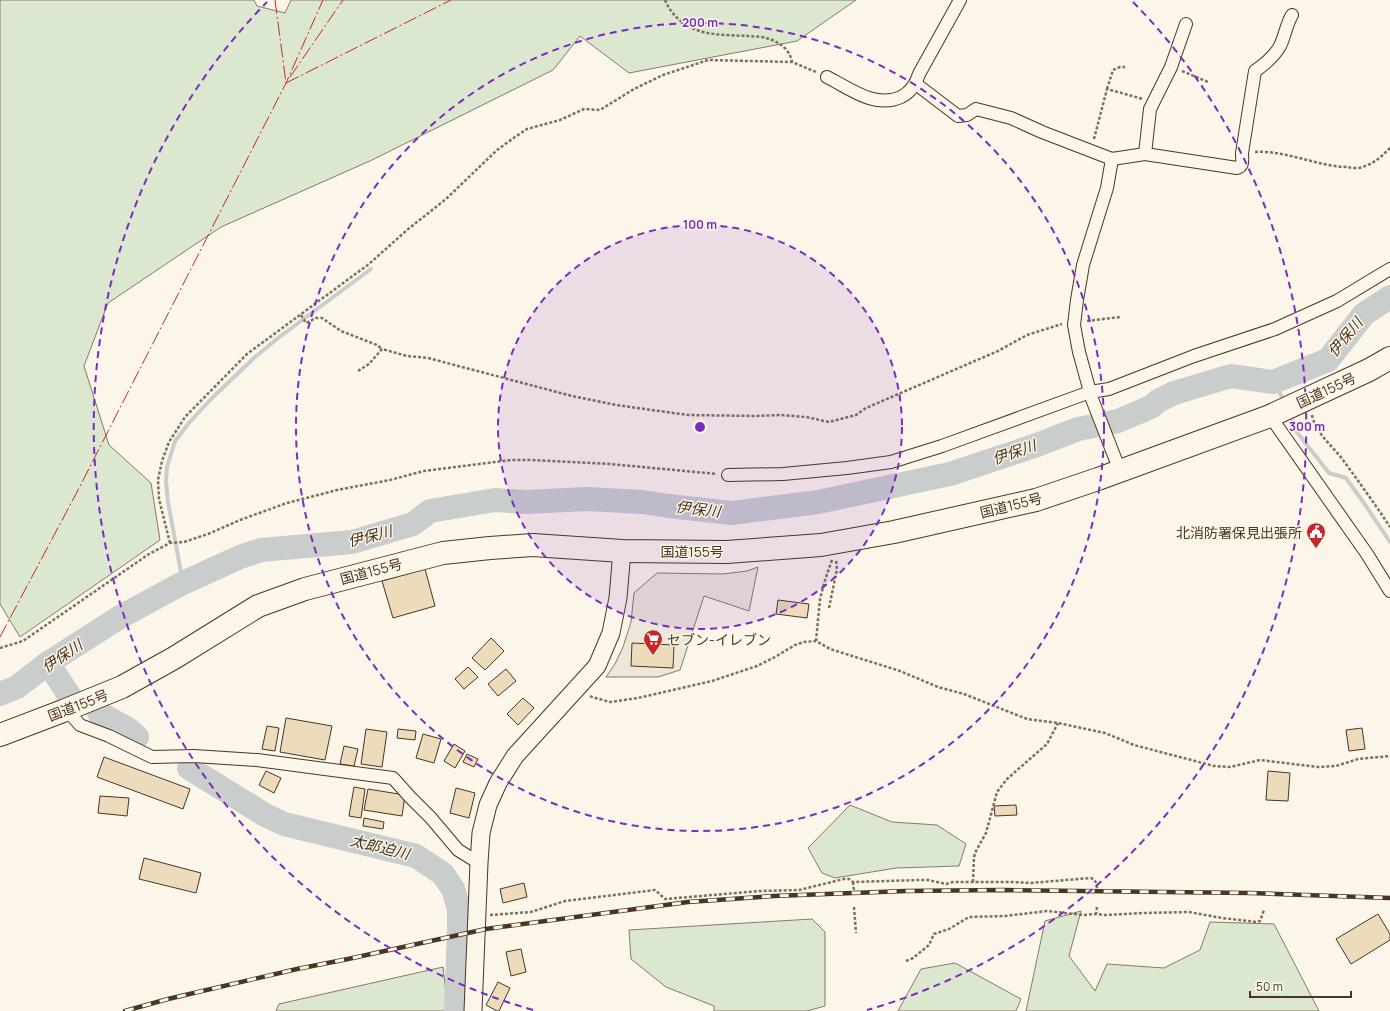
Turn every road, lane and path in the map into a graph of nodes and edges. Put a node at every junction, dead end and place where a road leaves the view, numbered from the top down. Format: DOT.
graph roads {
  1 [pos="665,0"];
  2 [pos="960,0"];
  3 [pos="1292,15"];
  4 [pos="1186,24"];
  5 [pos="792,62"];
  6 [pos="1171,66"];
  7 [pos="1125,67"];
  8 [pos="827,77"];
  9 [pos="1208,82"];
  10 [pos="916,84"];
  11 [pos="1107,89"];
  12 [pos="1153,102"];
  13 [pos="1390,148"];
  14 [pos="1091,152"];
  15 [pos="1242,153"];
  16 [pos="1145,154"];
  17 [pos="1112,159"];
  18 [pos="1390,269"];
  19 [pos="301,315"];
  20 [pos="1120,317"];
  21 [pos="1074,322"];
  22 [pos="382,349"];
  23 [pos="1390,358"];
  24 [pos="358,371"];
  25 [pos="1091,396"];
  26 [pos="1306,400"];
  27 [pos="1270,416"];
  28 [pos="1120,471"];
  29 [pos="728,474"];
  30 [pos="1390,526"];
  31 [pos="170,543"];
  32 [pos="622,551"];
  33 [pos="1390,592"];
  34 [pos="829,608"];
  35 [pos="816,641"];
  36 [pos="0,648"];
  37 [pos="580,686"];
  38 [pos="63,711"];
  39 [pos="1058,723"];
  40 [pos="0,734"];
  41 [pos="1390,756"];
  42 [pos="479,863"];
  43 [pos="853,882"];
  44 [pos="973,882"];
  45 [pos="1097,888"];
  46 [pos="854,890"];
  47 [pos="854,907"];
  48 [pos="1097,907"];
  49 [pos="1264,910"];
  50 [pos="1096,914"];
  51 [pos="476,917"];
  52 [pos="856,933"];
  53 [pos="906,961"];
  54 [pos="473,1011"];
  1 -- 5 [label="path"];
  2 -- 10 [label="street"];
  3 -- 15 [label="street"];
  4 -- 6 [label="street"];
  5 -- 8 [label="path"];
  5 -- 19 [label="path"];
  6 -- 9 [label="path"];
  6 -- 12 [label="street"];
  7 -- 11 [label="path"];
  8 -- 10 [label="street"];
  10 -- 14 [label="street"];
  11 -- 12 [label="path"];
  11 -- 14 [label="path"];
  12 -- 16 [label="street"];
  13 -- 15 [label="path"];
  14 -- 17 [label="street"];
  15 -- 16 [label="street"];
  16 -- 17 [label="street"];
  17 -- 21 [label="street"];
  18 -- 25 [label="street"];
  19 -- 22 [label="path"];
  19 -- 31 [label="path"];
  20 -- 21 [label="path"];
  21 -- 22 [label="path"];
  21 -- 25 [label="street"];
  22 -- 24 [label="path"];
  23 -- 26 [label="highway, 国道155号"];
  25 -- 28 [label="street"];
  25 -- 29 [label="street"];
  26 -- 27 [label="highway, 国道155号"];
  26 -- 30 [label="path"];
  27 -- 28 [label="highway, 国道155号"];
  27 -- 33 [label="street"];
  28 -- 32 [label="highway, 国道155号"];
  29 -- 31 [label="path"];
  31 -- 36 [label="path"];
  32 -- 37 [label="street"];
  32 -- 38 [label="highway, 国道155号"];
  34 -- 35 [label="path"];
  35 -- 37 [label="path"];
  35 -- 39 [label="path"];
  37 -- 42 [label="street"];
  38 -- 40 [label="highway, 国道155号"];
  38 -- 42 [label="street"];
  39 -- 41 [label="path"];
  39 -- 44 [label="path"];
  42 -- 51 [label="street"];
  43 -- 44 [label="path"];
  43 -- 46 [label="path"];
  43 -- 51 [label="path"];
  44 -- 45 [label="path"];
  47 -- 52 [label="path"];
  48 -- 50 [label="path"];
  49 -- 50 [label="path"];
  50 -- 53 [label="path"];
  51 -- 54 [label="street"];
}
